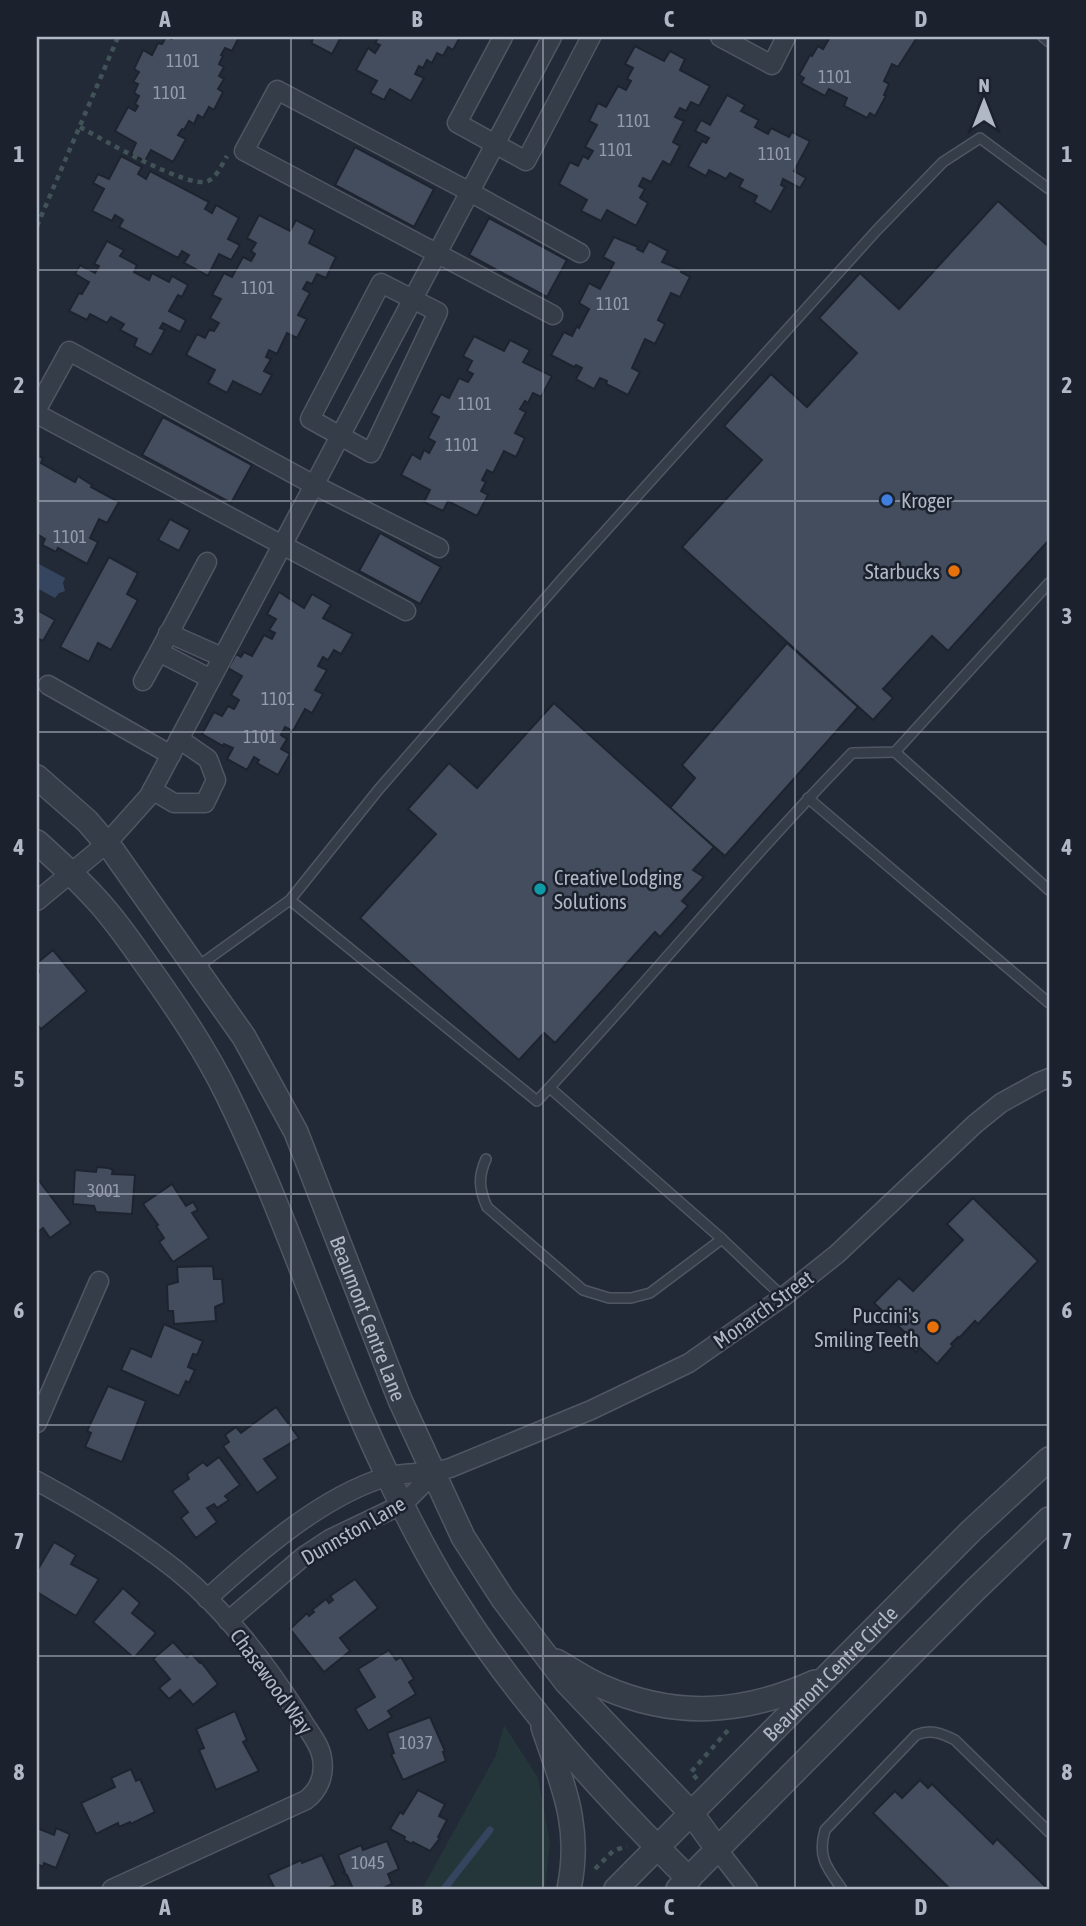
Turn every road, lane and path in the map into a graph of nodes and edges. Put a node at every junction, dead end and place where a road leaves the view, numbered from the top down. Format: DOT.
graph roads {
  1 [pos="118,37"];
  2 [pos="503,37"];
  3 [pos="552,37"];
  4 [pos="591,37"];
  5 [pos="720,37"];
  6 [pos="786,37"];
  7 [pos="1044,37"];
  8 [pos="1049,42"];
  9 [pos="79,127"];
  10 [pos="496,145"];
  11 [pos="244,151"];
  12 [pos="1049,189"];
  13 [pos="470,192"];
  14 [pos="37,226"];
  15 [pos="437,253"];
  16 [pos="580,253"];
  17 [pos="413,299"];
  18 [pos="553,314"];
  19 [pos="37,409"];
  20 [pos="37,414"];
  21 [pos="340,437"];
  22 [pos="314,485"];
  23 [pos="283,544"];
  24 [pos="439,548"];
  25 [pos="207,562"];
  26 [pos="1049,583"];
  27 [pos="406,611"];
  28 [pos="169,633"];
  29 [pos="159,652"];
  30 [pos="222,657"];
  31 [pos="211,679"];
  32 [pos="143,681"];
  33 [pos="48,685"];
  34 [pos="175,747"];
  35 [pos="895,752"];
  36 [pos="37,777"];
  37 [pos="152,790"];
  38 [pos="808,799"];
  39 [pos="37,842"];
  40 [pos="107,843"];
  41 [pos="69,872"];
  42 [pos="1049,890"];
  43 [pos="290,900"];
  44 [pos="37,901"];
  45 [pos="197,967"];
  46 [pos="1049,1003"];
  47 [pos="1049,1078"];
  48 [pos="550,1087"];
  49 [pos="486,1159"];
  50 [pos="722,1238"];
  51 [pos="99,1281"];
  52 [pos="783,1297"];
  53 [pos="37,1423"];
  54 [pos="1049,1459"];
  55 [pos="433,1474"];
  56 [pos="388,1476"];
  57 [pos="37,1481"];
  58 [pos="403,1504"];
  59 [pos="1049,1519"];
  60 [pos="207,1599"];
  61 [pos="228,1621"];
  62 [pos="544,1654"];
  63 [pos="829,1675"];
  64 [pos="539,1714"];
  65 [pos="739,1724"];
  66 [pos="699,1781"];
  67 [pos="692,1814"];
  68 [pos="1049,1832"];
  69 [pos="633,1842"];
  70 [pos="657,1847"];
  71 [pos="718,1850"];
  72 [pos="589,1875"];
  73 [pos="688,1886"];
  74 [pos="112,1889"];
  75 [pos="569,1889"];
  76 [pos="616,1889"];
  77 [pos="748,1889"];
  78 [pos="842,1889"];
  1 -- 9 [label="path"];
  2 -- 10 [label="street"];
  3 -- 10 [label="street"];
  4 -- 10 [label="street"];
  5 -- 6 [label="street"];
  7 -- 8 [label="lane"];
  9 -- 11 [label="path"];
  9 -- 14 [label="path"];
  10 -- 13 [label="street"];
  11 -- 13 [label="street"];
  11 -- 15 [label="street"];
  12 -- 43 [label="lane"];
  13 -- 15 [label="street"];
  13 -- 16 [label="street"];
  15 -- 17 [label="street"];
  15 -- 18 [label="street"];
  17 -- 21 [label="street"];
  17 -- 21 [label="street"];
  17 -- 21 [label="street"];
  19 -- 22 [label="street"];
  20 -- 23 [label="street"];
  21 -- 22 [label="street"];
  22 -- 23 [label="street"];
  22 -- 24 [label="street"];
  23 -- 27 [label="street"];
  23 -- 30 [label="street"];
  25 -- 28 [label="street"];
  26 -- 35 [label="lane"];
  28 -- 29 [label="street"];
  28 -- 30 [label="street"];
  29 -- 31 [label="street"];
  29 -- 32 [label="street"];
  30 -- 31 [label="street"];
  31 -- 34 [label="street"];
  33 -- 34 [label="street"];
  34 -- 37 [label="street"];
  34 -- 37 [label="street"];
  35 -- 38 [label="lane"];
  35 -- 42 [label="lane"];
  36 -- 40 [label="street, Beaumont Centre Lane"];
  37 -- 40 [label="street"];
  38 -- 46 [label="lane"];
  38 -- 48 [label="lane"];
  39 -- 41 [label="street, Beaumont Centre Lane"];
  40 -- 41 [label="street"];
  40 -- 45 [label="street, Beaumont Centre Lane"];
  41 -- 44 [label="street"];
  41 -- 56 [label="street, Beaumont Centre Lane"];
  43 -- 45 [label="lane"];
  43 -- 48 [label="lane"];
  45 -- 55 [label="street, Beaumont Centre Lane"];
  47 -- 52 [label="street, Monarch Street"];
  48 -- 50 [label="lane"];
  49 -- 50 [label="lane"];
  50 -- 52 [label="lane"];
  51 -- 53 [label="street"];
  52 -- 55 [label="street, Monarch Street"];
  54 -- 63 [label="street, Beaumont Centre Circle"];
  55 -- 56 [label="street, Dunnston Lane"];
  55 -- 58 [label="street, Dunnston Lane"];
  55 -- 62 [label="street, Beaumont Centre Lane"];
  56 -- 58 [label="street, Beaumont Centre Lane"];
  56 -- 60 [label="street, Dunnston Lane"];
  57 -- 60 [label="street, Chasewood Way"];
  58 -- 61 [label="street, Dunnston Lane"];
  58 -- 64 [label="street, Beaumont Centre Lane"];
  59 -- 71 [label="street, Beaumont Centre Circle"];
  60 -- 61 [label="street, Chasewood Way"];
  61 -- 74 [label="street, Chasewood Way"];
  62 -- 63 [label="street"];
  62 -- 67 [label="street, Beaumont Centre Lane"];
  63 -- 67 [label="street, Beaumont Centre Circle"];
  64 -- 70 [label="street, Beaumont Centre Lane"];
  64 -- 75 [label="street"];
  65 -- 66 [label="path"];
  67 -- 70 [label="street, Beaumont Centre Circle"];
  67 -- 71 [label="street, Beaumont Centre Lane"];
  68 -- 78 [label="lane"];
  69 -- 72 [label="path"];
  70 -- 73 [label="street, Beaumont Centre Lane"];
  70 -- 76 [label="street, Beaumont Centre Circle"];
  71 -- 73 [label="street, Beaumont Centre Circle"];
  71 -- 77 [label="street"];
}
